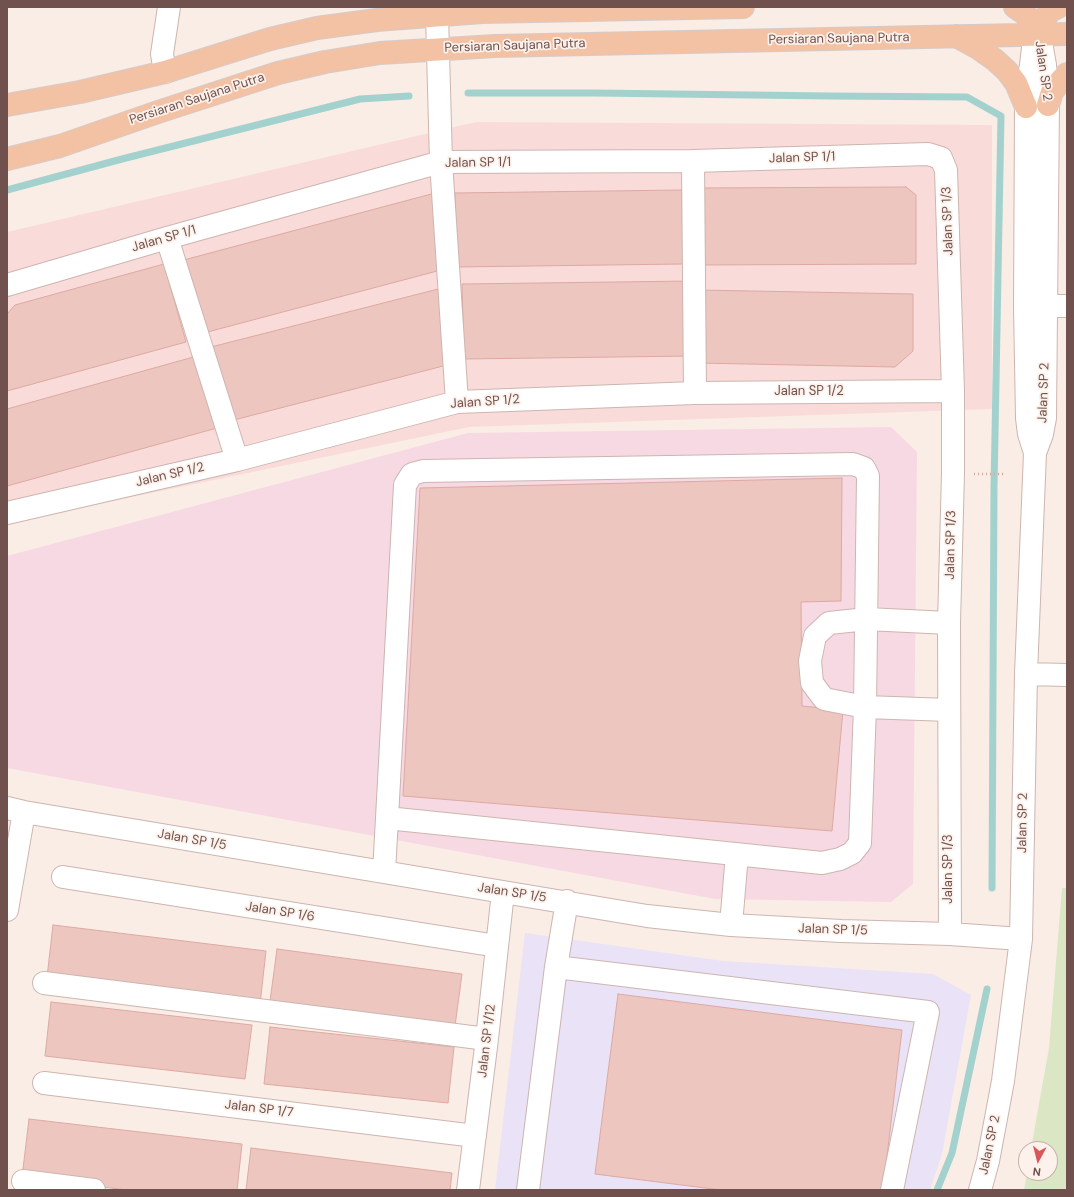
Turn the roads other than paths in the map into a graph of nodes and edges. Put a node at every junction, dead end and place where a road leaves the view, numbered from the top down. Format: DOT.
graph roads {
  1 [pos="169,7"];
  2 [pos="742,7"];
  3 [pos="1014,7"];
  4 [pos="1058,7"];
  5 [pos="610,8"];
  6 [pos="687,8"];
  7 [pos="437,15"];
  8 [pos="1038,34"];
  9 [pos="1067,34"];
  10 [pos="956,36"];
  11 [pos="438,49"];
  12 [pos="165,72"];
  13 [pos="1067,74"];
  14 [pos="7,105"];
  15 [pos="1048,105"];
  16 [pos="1026,107"];
  17 [pos="941,158"];
  18 [pos="7,159"];
  19 [pos="694,161"];
  20 [pos="441,162"];
  21 [pos="167,238"];
  22 [pos="7,286"];
  23 [pos="1035,306"];
  24 [pos="1067,306"];
  25 [pos="953,391"];
  26 [pos="695,393"];
  27 [pos="457,402"];
  28 [pos="236,460"];
  29 [pos="7,513"];
  30 [pos="867,619"];
  31 [pos="949,623"];
  32 [pos="1026,674"];
  33 [pos="1067,675"];
  34 [pos="865,708"];
  35 [pos="949,710"];
  36 [pos="16,810"];
  37 [pos="387,818"];
  38 [pos="738,854"];
  39 [pos="384,872"];
  40 [pos="63,877"];
  41 [pos="503,892"];
  42 [pos="567,901"];
  43 [pos="7,910"];
  44 [pos="731,925"];
  45 [pos="950,934"];
  46 [pos="1021,939"];
  47 [pos="497,946"];
  48 [pos="556,966"];
  49 [pos="44,983"];
  50 [pos="488,1038"];
  51 [pos="44,1082"];
  52 [pos="475,1136"];
  53 [pos="23,1181"];
  54 [pos="94,1190"];
  55 [pos="468,1190"];
  56 [pos="528,1190"];
  57 [pos="892,1190"];
  58 [pos="980,1190"];
  1 -- 12 [label="street"];
  2 -- 6 [label="main road"];
  3 -- 8 [label="main road"];
  4 -- 8 [label="main road"];
  5 -- 6 [label="main road"];
  5 -- 7 [label="main road"];
  7 -- 11 [label="street"];
  7 -- 12 [label="main road"];
  8 -- 9 [label="main road, Persiaran Saujana Putra"];
  8 -- 10 [label="main road, Persiaran Saujana Putra"];
  8 -- 15 [label="street, Jalan SP 2"];
  8 -- 16 [label="street, Jalan SP 2"];
  10 -- 11 [label="main road, Persiaran Saujana Putra"];
  10 -- 16 [label="main road"];
  11 -- 18 [label="main road, Persiaran Saujana Putra"];
  11 -- 20 [label="street"];
  12 -- 14 [label="main road"];
  13 -- 15 [label="main road"];
  15 -- 23 [label="street, Jalan SP 2"];
  16 -- 23 [label="street, Jalan SP 2"];
  17 -- 19 [label="street, Jalan SP 1/1"];
  17 -- 25 [label="street, Jalan SP 1/3"];
  19 -- 20 [label="street, Jalan SP 1/1"];
  19 -- 26 [label="street"];
  20 -- 21 [label="street, Jalan SP 1/1"];
  20 -- 27 [label="street"];
  21 -- 22 [label="street, Jalan SP 1/1"];
  21 -- 28 [label="street"];
  23 -- 24 [label="street"];
  23 -- 32 [label="street, Jalan SP 2"];
  25 -- 26 [label="street, Jalan SP 1/2"];
  25 -- 31 [label="street, Jalan SP 1/3"];
  26 -- 27 [label="street, Jalan SP 1/2"];
  27 -- 28 [label="street, Jalan SP 1/2"];
  28 -- 29 [label="street, Jalan SP 1/2"];
  30 -- 31 [label="street"];
  30 -- 34 [label="street"];
  30 -- 34 [label="street"];
  30 -- 37 [label="street"];
  31 -- 35 [label="street, Jalan SP 1/3"];
  32 -- 33 [label="street"];
  32 -- 46 [label="street, Jalan SP 2"];
  34 -- 35 [label="street"];
  34 -- 38 [label="street"];
  35 -- 45 [label="street, Jalan SP 1/3"];
  36 -- 39 [label="street, Jalan SP 1/5"];
  36 -- 43 [label="street"];
  37 -- 38 [label="street"];
  37 -- 39 [label="street"];
  38 -- 44 [label="street"];
  39 -- 41 [label="street, Jalan SP 1/5"];
  40 -- 47 [label="street, Jalan SP 1/6"];
  41 -- 42 [label="street, Jalan SP 1/5"];
  41 -- 47 [label="street, Jalan SP 1/12"];
  42 -- 44 [label="street, Jalan SP 1/5"];
  42 -- 48 [label="street"];
  44 -- 45 [label="street, Jalan SP 1/5"];
  45 -- 46 [label="street, Jalan SP 1/5"];
  46 -- 58 [label="street, Jalan SP 2"];
  47 -- 50 [label="street, Jalan SP 1/12"];
  48 -- 56 [label="street"];
  48 -- 57 [label="street"];
  49 -- 50 [label="street"];
  50 -- 52 [label="street, Jalan SP 1/12"];
  51 -- 52 [label="street, Jalan SP 1/7"];
  52 -- 55 [label="street, Jalan SP 1/12"];
  53 -- 54 [label="street"];
}
